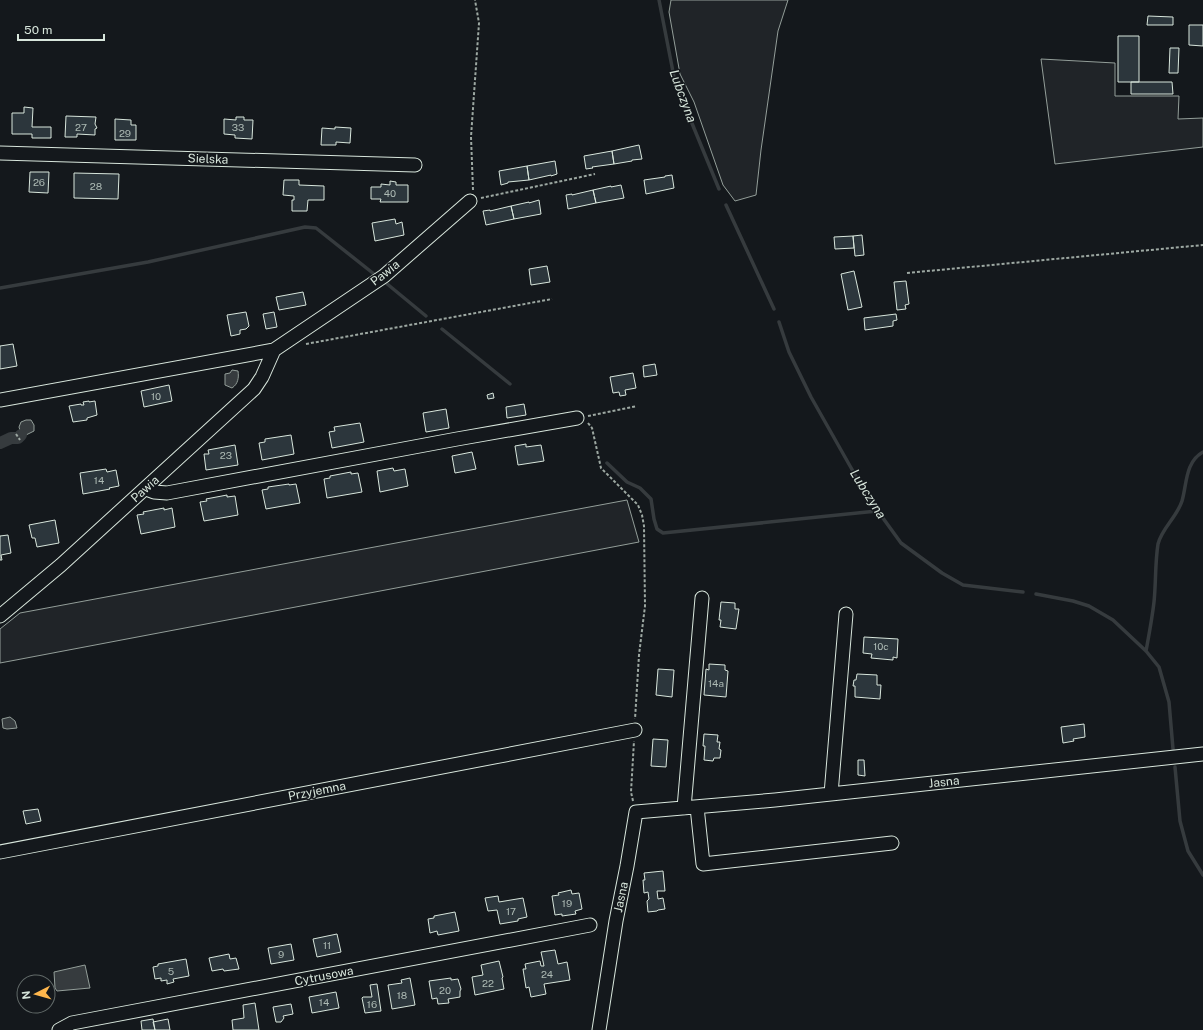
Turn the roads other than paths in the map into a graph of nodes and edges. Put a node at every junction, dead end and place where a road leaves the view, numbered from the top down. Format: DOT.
graph roads {
  1 [pos="0,153"];
  2 [pos="415,165"];
  3 [pos="471,200"];
  4 [pos="274,350"];
  5 [pos="0,400"];
  6 [pos="579,418"];
  7 [pos="146,489"];
  8 [pos="702,598"];
  9 [pos="846,614"];
  10 [pos="0,616"];
  11 [pos="635,730"];
  12 [pos="1203,754"];
  13 [pos="831,794"];
  14 [pos="690,807"];
  15 [pos="892,843"];
  16 [pos="0,852"];
  17 [pos="590,925"];
  18 [pos="62,1029"];
  19 [pos="599,1030"];
  1 -- 2 [label="street, Sielska"];
  3 -- 4 [label="street, Pawia"];
  4 -- 5 [label="street, Pawia"];
  4 -- 7 [label="street, Pawia"];
  6 -- 7 [label="street"];
  7 -- 10 [label="street, Pawia"];
  8 -- 14 [label="street"];
  9 -- 13 [label="street"];
  11 -- 16 [label="street, Przyjemna"];
  12 -- 13 [label="street, Jasna"];
  13 -- 14 [label="street, Jasna"];
  14 -- 15 [label="street"];
  14 -- 19 [label="street, Jasna"];
  17 -- 18 [label="street, Cytrusowa"];
}
